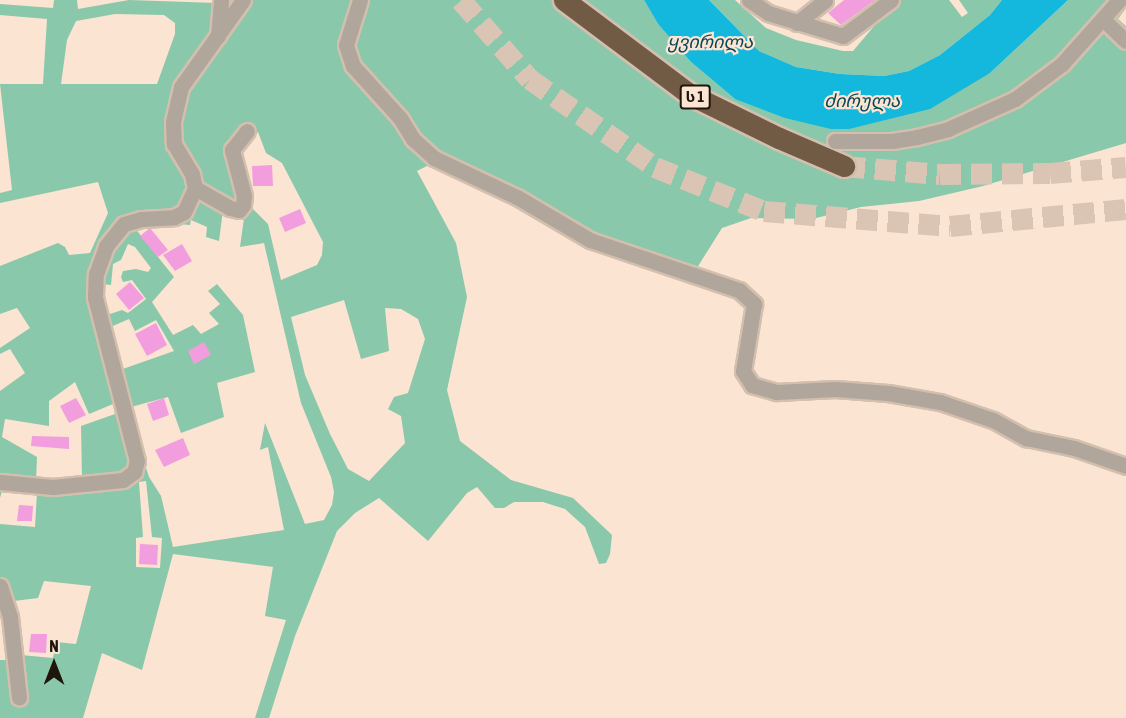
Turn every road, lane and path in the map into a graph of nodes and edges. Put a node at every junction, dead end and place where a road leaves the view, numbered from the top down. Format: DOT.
graph roads {
  1 [pos="221,0"];
  2 [pos="243,0"];
  3 [pos="360,0"];
  4 [pos="564,0"];
  5 [pos="749,0"];
  6 [pos="825,0"];
  7 [pos="891,0"];
  8 [pos="1119,0"];
  9 [pos="1104,20"];
  10 [pos="797,22"];
  11 [pos="218,36"];
  12 [pos="1126,41"];
  13 [pos="247,130"];
  14 [pos="835,141"];
  15 [pos="844,166"];
  16 [pos="195,188"];
  17 [pos="1126,466"];
  18 [pos="0,482"];
  19 [pos="0,586"];
  20 [pos="19,698"];
  1 -- 11 [label="street"];
  2 -- 11 [label="street"];
  3 -- 17 [label="street"];
  4 -- 15 [label="highway, ს 1"];
  5 -- 10 [label="street"];
  6 -- 10 [label="street"];
  7 -- 10 [label="street"];
  8 -- 9 [label="street"];
  9 -- 12 [label="street"];
  9 -- 14 [label="street"];
  11 -- 16 [label="street"];
  13 -- 16 [label="street"];
  16 -- 18 [label="street"];
  19 -- 20 [label="street"];
}
